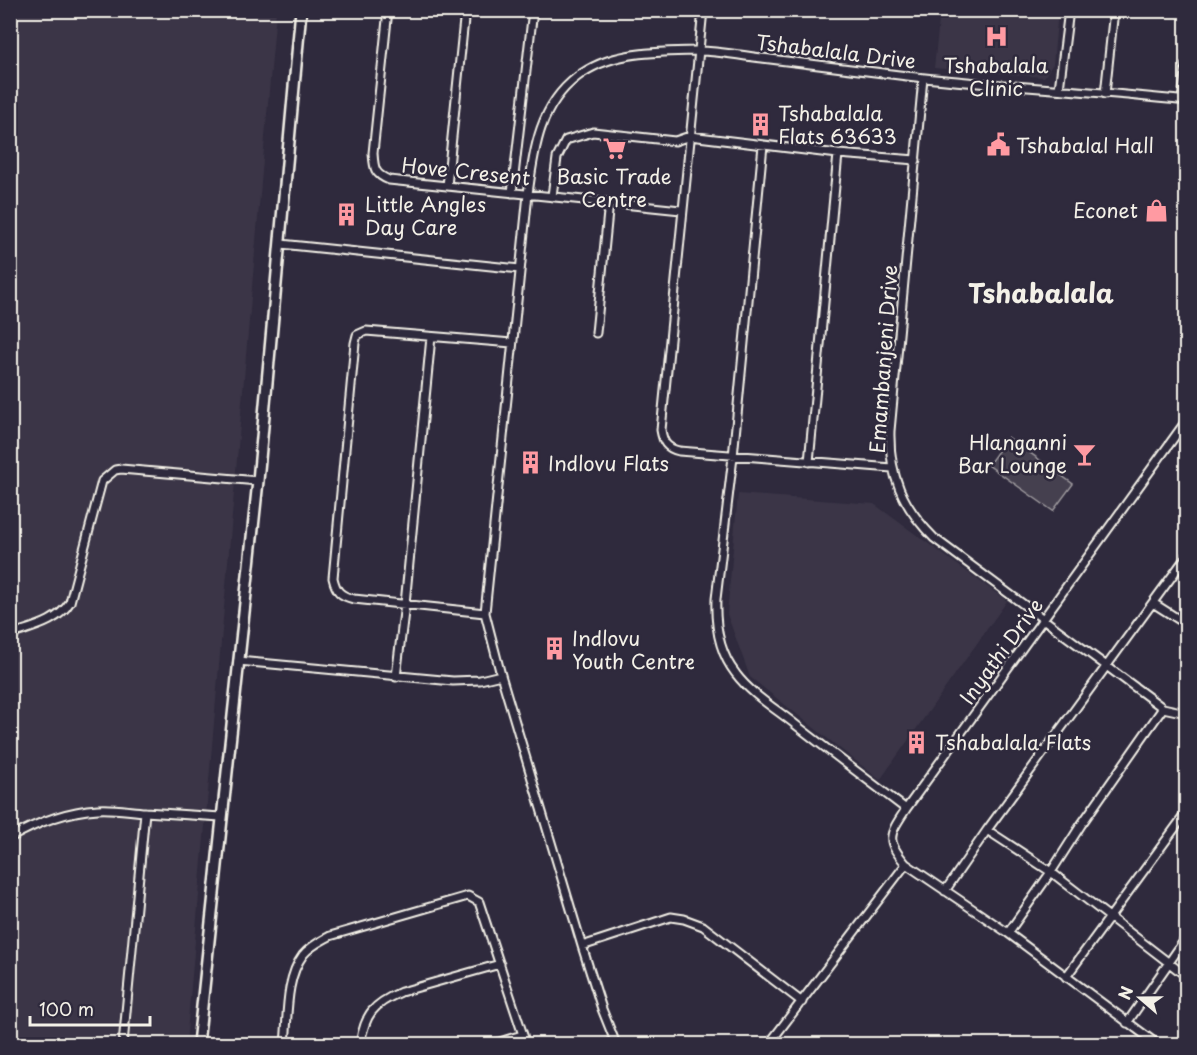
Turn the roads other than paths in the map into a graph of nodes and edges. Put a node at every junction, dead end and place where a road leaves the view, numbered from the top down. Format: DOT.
graph roads {
  1 [pos="301,10"];
  2 [pos="388,10"];
  3 [pos="465,10"];
  4 [pos="533,10"];
  5 [pos="703,10"];
  6 [pos="1069,10"];
  7 [pos="1114,10"];
  8 [pos="698,51"];
  9 [pos="1186,64"];
  10 [pos="923,78"];
  11 [pos="1059,89"];
  12 [pos="1106,94"];
  13 [pos="1184,101"];
  14 [pos="690,136"];
  15 [pos="763,145"];
  16 [pos="838,154"];
  17 [pos="916,160"];
  18 [pos="447,186"];
  19 [pos="512,193"];
  20 [pos="528,194"];
  21 [pos="552,196"];
  22 [pos="609,202"];
  23 [pos="681,210"];
  24 [pos="281,244"];
  25 [pos="520,269"];
  26 [pos="596,333"];
  27 [pos="432,337"];
  28 [pos="512,343"];
  29 [pos="1186,422"];
  30 [pos="733,457"];
  31 [pos="808,462"];
  32 [pos="892,468"];
  33 [pos="258,481"];
  34 [pos="1186,557"];
  35 [pos="1153,603"];
  36 [pos="405,604"];
  37 [pos="485,613"];
  38 [pos="1044,620"];
  39 [pos="1186,624"];
  40 [pos="10,635"];
  41 [pos="238,662"];
  42 [pos="1107,665"];
  43 [pos="501,675"];
  44 [pos="396,677"];
  45 [pos="1163,708"];
  46 [pos="1186,712"];
  47 [pos="906,809"];
  48 [pos="145,812"];
  49 [pos="1186,813"];
  50 [pos="221,817"];
  51 [pos="987,830"];
  52 [pos="10,838"];
  53 [pos="906,864"];
  54 [pos="1051,872"];
  55 [pos="945,891"];
  56 [pos="1110,917"];
  57 [pos="1008,933"];
  58 [pos="1186,938"];
  59 [pos="582,946"];
  60 [pos="1168,963"];
  61 [pos="500,964"];
  62 [pos="1186,976"];
  63 [pos="1066,977"];
  64 [pos="802,1002"];
  65 [pos="1127,1023"];
  66 [pos="522,1035"];
  67 [pos="123,1044"];
  68 [pos="198,1044"];
  69 [pos="285,1044"];
  70 [pos="360,1044"];
  71 [pos="493,1044"];
  72 [pos="526,1044"];
  73 [pos="616,1044"];
  74 [pos="769,1044"];
  75 [pos="1157,1044"];
  1 -- 24 [label="street"];
  2 -- 18 [label="street, Hove Cresent"];
  3 -- 18 [label="street"];
  4 -- 19 [label="street"];
  5 -- 8 [label="street"];
  6 -- 11 [label="street"];
  7 -- 12 [label="street"];
  8 -- 10 [label="street, Tshabalala Drive"];
  8 -- 14 [label="street"];
  8 -- 20 [label="street, Tshabalala Drive"];
  9 -- 13 [label="street"];
  10 -- 11 [label="street, Tshabalala Drive"];
  10 -- 17 [label="street, Emambanjeni Drive"];
  11 -- 12 [label="street, Tshabalala Drive"];
  12 -- 13 [label="street, Tshabalala Drive"];
  14 -- 15 [label="street"];
  14 -- 21 [label="street"];
  14 -- 23 [label="street"];
  15 -- 16 [label="street"];
  15 -- 30 [label="street"];
  16 -- 17 [label="street"];
  16 -- 31 [label="street"];
  17 -- 32 [label="street, Emambanjeni Drive"];
  18 -- 19 [label="street, Hove Cresent"];
  19 -- 20 [label="street, Hove Cresent"];
  20 -- 21 [label="street, Hove Cresent"];
  20 -- 25 [label="street, Tshabalala Drive"];
  21 -- 22 [label="street, Hove Cresent"];
  22 -- 23 [label="street, Hove Cresent"];
  22 -- 26 [label="street"];
  23 -- 30 [label="street"];
  24 -- 25 [label="street"];
  24 -- 33 [label="street"];
  25 -- 28 [label="street, Tshabalala Drive"];
  27 -- 28 [label="street"];
  27 -- 36 [label="street"];
  27 -- 36 [label="street"];
  28 -- 37 [label="street, Tshabalala Drive"];
  29 -- 38 [label="street, Inyathi Drive"];
  30 -- 31 [label="street"];
  30 -- 47 [label="street"];
  31 -- 32 [label="street"];
  32 -- 38 [label="street, Emambanjeni Drive"];
  33 -- 40 [label="street"];
  33 -- 41 [label="street"];
  34 -- 35 [label="street"];
  35 -- 39 [label="street"];
  35 -- 42 [label="street"];
  36 -- 37 [label="street"];
  36 -- 44 [label="street"];
  37 -- 43 [label="street"];
  38 -- 42 [label="street, Emambanjeni Drive"];
  38 -- 47 [label="street, Inyathi Drive"];
  41 -- 44 [label="street"];
  41 -- 50 [label="street"];
  42 -- 45 [label="street, Emambanjeni Drive"];
  42 -- 51 [label="street"];
  43 -- 44 [label="street"];
  43 -- 59 [label="street"];
  45 -- 46 [label="street, Emambanjeni Drive"];
  45 -- 54 [label="street"];
  47 -- 53 [label="street, Inyathi Drive"];
  48 -- 50 [label="street"];
  48 -- 52 [label="street"];
  48 -- 67 [label="street"];
  49 -- 56 [label="street"];
  50 -- 68 [label="street"];
  51 -- 54 [label="street"];
  51 -- 55 [label="street"];
  53 -- 55 [label="street"];
  53 -- 64 [label="street"];
  54 -- 56 [label="street"];
  54 -- 57 [label="street"];
  55 -- 57 [label="street"];
  56 -- 60 [label="street"];
  56 -- 63 [label="street"];
  57 -- 63 [label="street"];
  58 -- 60 [label="street"];
  59 -- 64 [label="street"];
  59 -- 73 [label="street"];
  60 -- 62 [label="street"];
  60 -- 65 [label="street"];
  61 -- 66 [label="street"];
  61 -- 69 [label="street"];
  61 -- 70 [label="street"];
  63 -- 65 [label="street"];
  64 -- 74 [label="street"];
  65 -- 75 [label="street"];
  66 -- 71 [label="street"];
  66 -- 72 [label="street"];
}
